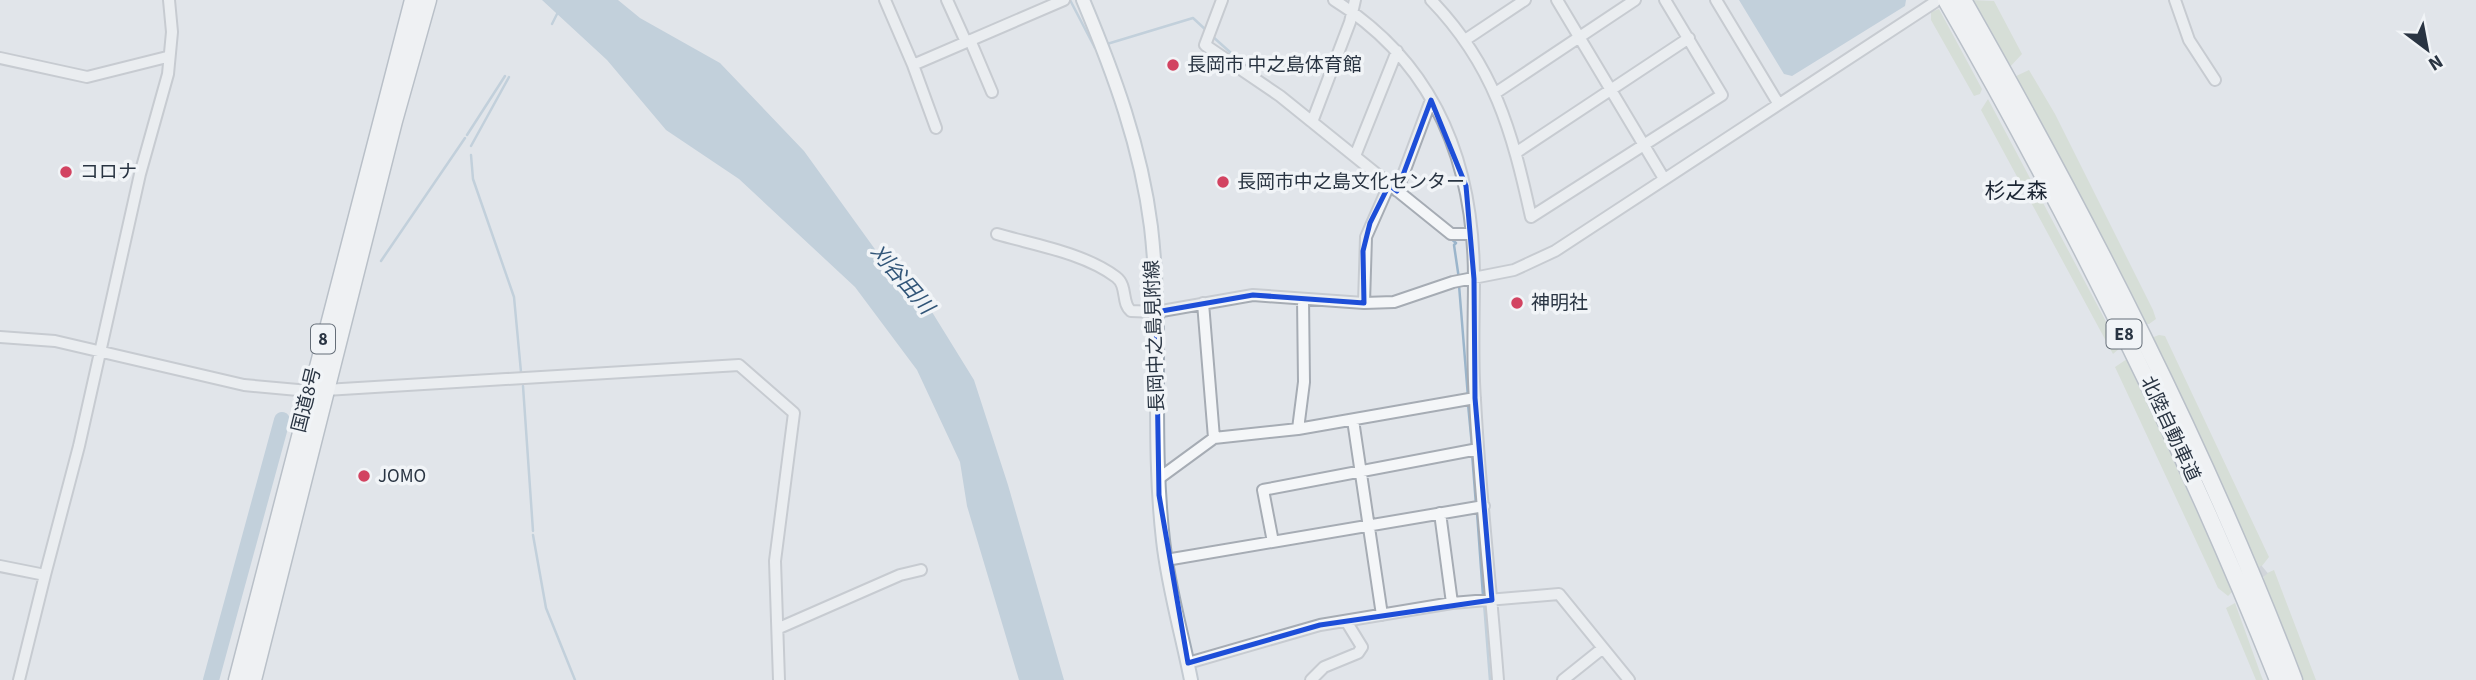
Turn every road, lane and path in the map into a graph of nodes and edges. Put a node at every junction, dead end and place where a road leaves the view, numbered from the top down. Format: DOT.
graph roads {
  1 [pos="169,0"];
  2 [pos="414,0"];
  3 [pos="428,0"];
  4 [pos="885,0"];
  5 [pos="947,0"];
  6 [pos="1064,0"];
  7 [pos="1083,0"];
  8 [pos="1222,0"];
  9 [pos="1334,0"];
  10 [pos="1431,0"];
  11 [pos="1525,0"];
  12 [pos="1557,0"];
  13 [pos="1635,0"];
  14 [pos="1665,0"];
  15 [pos="1716,0"];
  16 [pos="1963,0"];
  17 [pos="2175,0"];
  18 [pos="1940,1"];
  19 [pos="1353,5"];
  20 [pos="1580,37"];
  21 [pos="1689,38"];
  22 [pos="1465,40"];
  23 [pos="968,41"];
  24 [pos="1397,51"];
  25 [pos="167,57"];
  26 [pos="0,58"];
  27 [pos="913,65"];
  28 [pos="2215,80"];
  29 [pos="1611,90"];
  30 [pos="992,92"];
  31 [pos="1497,92"];
  32 [pos="1431,100"];
  33 [pos="1778,103"];
  34 [pos="1312,122"];
  35 [pos="936,128"];
  36 [pos="1643,143"];
  37 [pos="1517,152"];
  38 [pos="1355,156"];
  39 [pos="1662,177"];
  40 [pos="1393,188"];
  41 [pos="997,234"];
  42 [pos="1471,234"];
  43 [pos="1474,279"];
  44 [pos="1303,299"];
  45 [pos="1203,303"];
  46 [pos="1364,303"];
  47 [pos="1156,312"];
  48 [pos="0,337"];
  49 [pos="99,351"];
  50 [pos="309,391"];
  51 [pos="327,391"];
  52 [pos="1475,398"];
  53 [pos="1353,420"];
  54 [pos="1298,429"];
  55 [pos="1214,438"];
  56 [pos="1478,449"];
  57 [pos="1361,470"];
  58 [pos="1158,479"];
  59 [pos="1484,506"];
  60 [pos="1440,513"];
  61 [pos="1370,525"];
  62 [pos="1273,542"];
  63 [pos="1166,560"];
  64 [pos="0,566"];
  65 [pos="921,570"];
  66 [pos="45,575"];
  67 [pos="1492,600"];
  68 [pos="1452,603"];
  69 [pos="1382,615"];
  70 [pos="1346,621"];
  71 [pos="779,628"];
  72 [pos="1603,648"];
  73 [pos="1188,663"];
  74 [pos="19,680"];
  75 [pos="237,680"];
  76 [pos="253,680"];
  77 [pos="779,680"];
  78 [pos="1191,680"];
  79 [pos="1311,680"];
  80 [pos="1498,680"];
  81 [pos="1563,680"];
  82 [pos="1629,680"];
  83 [pos="2278,680"];
  84 [pos="2294,680"];
  1 -- 25 [label="street"];
  2 -- 50 [label="highway, 国道8号 / 8"];
  3 -- 51 [label="highway, 国道8号 / 8"];
  4 -- 27 [label="street"];
  5 -- 23 [label="street"];
  6 -- 23 [label="street"];
  7 -- 47 [label="main road, 長岡中之島見附線"];
  8 -- 34 [label="street"];
  9 -- 19 [label="street"];
  10 -- 22 [label="street"];
  11 -- 22 [label="street"];
  12 -- 20 [label="street"];
  13 -- 20 [label="street"];
  14 -- 21 [label="street"];
  15 -- 33 [label="street"];
  16 -- 84 [label="highway, 北陸自動車道 / E8"];
  17 -- 28 [label="street"];
  18 -- 33 [label="street"];
  18 -- 83 [label="highway, 北陸自動車道 / E8"];
  19 -- 24 [label="street"];
  19 -- 34 [label="street"];
  20 -- 29 [label="street"];
  20 -- 31 [label="street"];
  21 -- 29 [label="street"];
  21 -- 36 [label="street"];
  22 -- 31 [label="street"];
  23 -- 27 [label="street"];
  23 -- 30 [label="street"];
  24 -- 32 [label="street"];
  24 -- 38 [label="street"];
  25 -- 26 [label="street"];
  25 -- 49 [label="street"];
  27 -- 35 [label="street"];
  29 -- 36 [label="street"];
  29 -- 37 [label="street"];
  31 -- 37 [label="street"];
  32 -- 40 [label="street"];
  32 -- 42 [label="street"];
  33 -- 39 [label="street"];
  34 -- 38 [label="street"];
  36 -- 37 [label="street"];
  36 -- 39 [label="street"];
  38 -- 40 [label="street"];
  39 -- 43 [label="street"];
  40 -- 42 [label="street"];
  40 -- 46 [label="street"];
  41 -- 47 [label="street"];
  42 -- 43 [label="street"];
  43 -- 46 [label="street"];
  43 -- 52 [label="street"];
  44 -- 45 [label="street"];
  44 -- 46 [label="street"];
  44 -- 54 [label="street"];
  45 -- 47 [label="street"];
  45 -- 55 [label="street"];
  47 -- 58 [label="main road, 長岡中之島見附線"];
  48 -- 49 [label="street"];
  49 -- 50 [label="street"];
  49 -- 66 [label="street"];
  50 -- 51 [label="street"];
  50 -- 75 [label="highway, 国道8号 / 8"];
  51 -- 71 [label="street"];
  51 -- 76 [label="highway, 国道8号 / 8"];
  52 -- 53 [label="street"];
  52 -- 56 [label="street"];
  53 -- 54 [label="street"];
  53 -- 57 [label="street"];
  54 -- 55 [label="street"];
  55 -- 58 [label="street"];
  56 -- 57 [label="street"];
  56 -- 59 [label="street"];
  57 -- 61 [label="street"];
  57 -- 62 [label="street"];
  58 -- 63 [label="main road, 長岡中之島見附線"];
  59 -- 60 [label="street"];
  59 -- 67 [label="street"];
  60 -- 61 [label="street"];
  60 -- 68 [label="street"];
  61 -- 62 [label="street"];
  61 -- 69 [label="street"];
  62 -- 63 [label="street"];
  63 -- 73 [label="main road, 長岡中之島見附線"];
  64 -- 66 [label="street"];
  65 -- 71 [label="street"];
  66 -- 74 [label="street"];
  67 -- 68 [label="street"];
  67 -- 72 [label="street"];
  67 -- 80 [label="street"];
  68 -- 69 [label="street"];
  69 -- 70 [label="street"];
  70 -- 73 [label="street"];
  70 -- 79 [label="street"];
  71 -- 77 [label="street"];
  72 -- 81 [label="street"];
  72 -- 82 [label="street"];
  73 -- 78 [label="main road, 長岡中之島見附線"];
}
